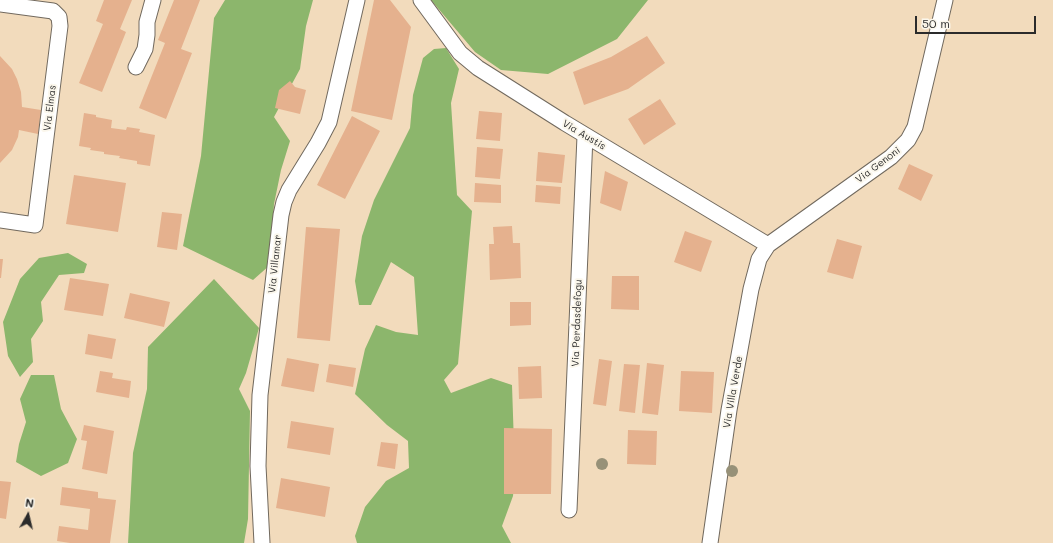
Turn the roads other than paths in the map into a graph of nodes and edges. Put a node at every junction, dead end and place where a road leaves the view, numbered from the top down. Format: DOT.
graph roads {
  1 [pos="153,0"];
  2 [pos="357,0"];
  3 [pos="421,0"];
  4 [pos="945,0"];
  5 [pos="0,4"];
  6 [pos="136,68"];
  7 [pos="585,136"];
  8 [pos="0,220"];
  9 [pos="768,245"];
  10 [pos="570,510"];
  11 [pos="262,543"];
  12 [pos="710,543"];
  1 -- 6 [label="street"];
  2 -- 11 [label="street, Via Villamar"];
  3 -- 7 [label="street, Via Austis"];
  4 -- 9 [label="street, Via Genoni"];
  5 -- 8 [label="street, Via Elmas"];
  7 -- 9 [label="street, Via Austis"];
  7 -- 10 [label="street, Via Perdasdefogu"];
  9 -- 12 [label="street, Via Villa Verde"];
}
